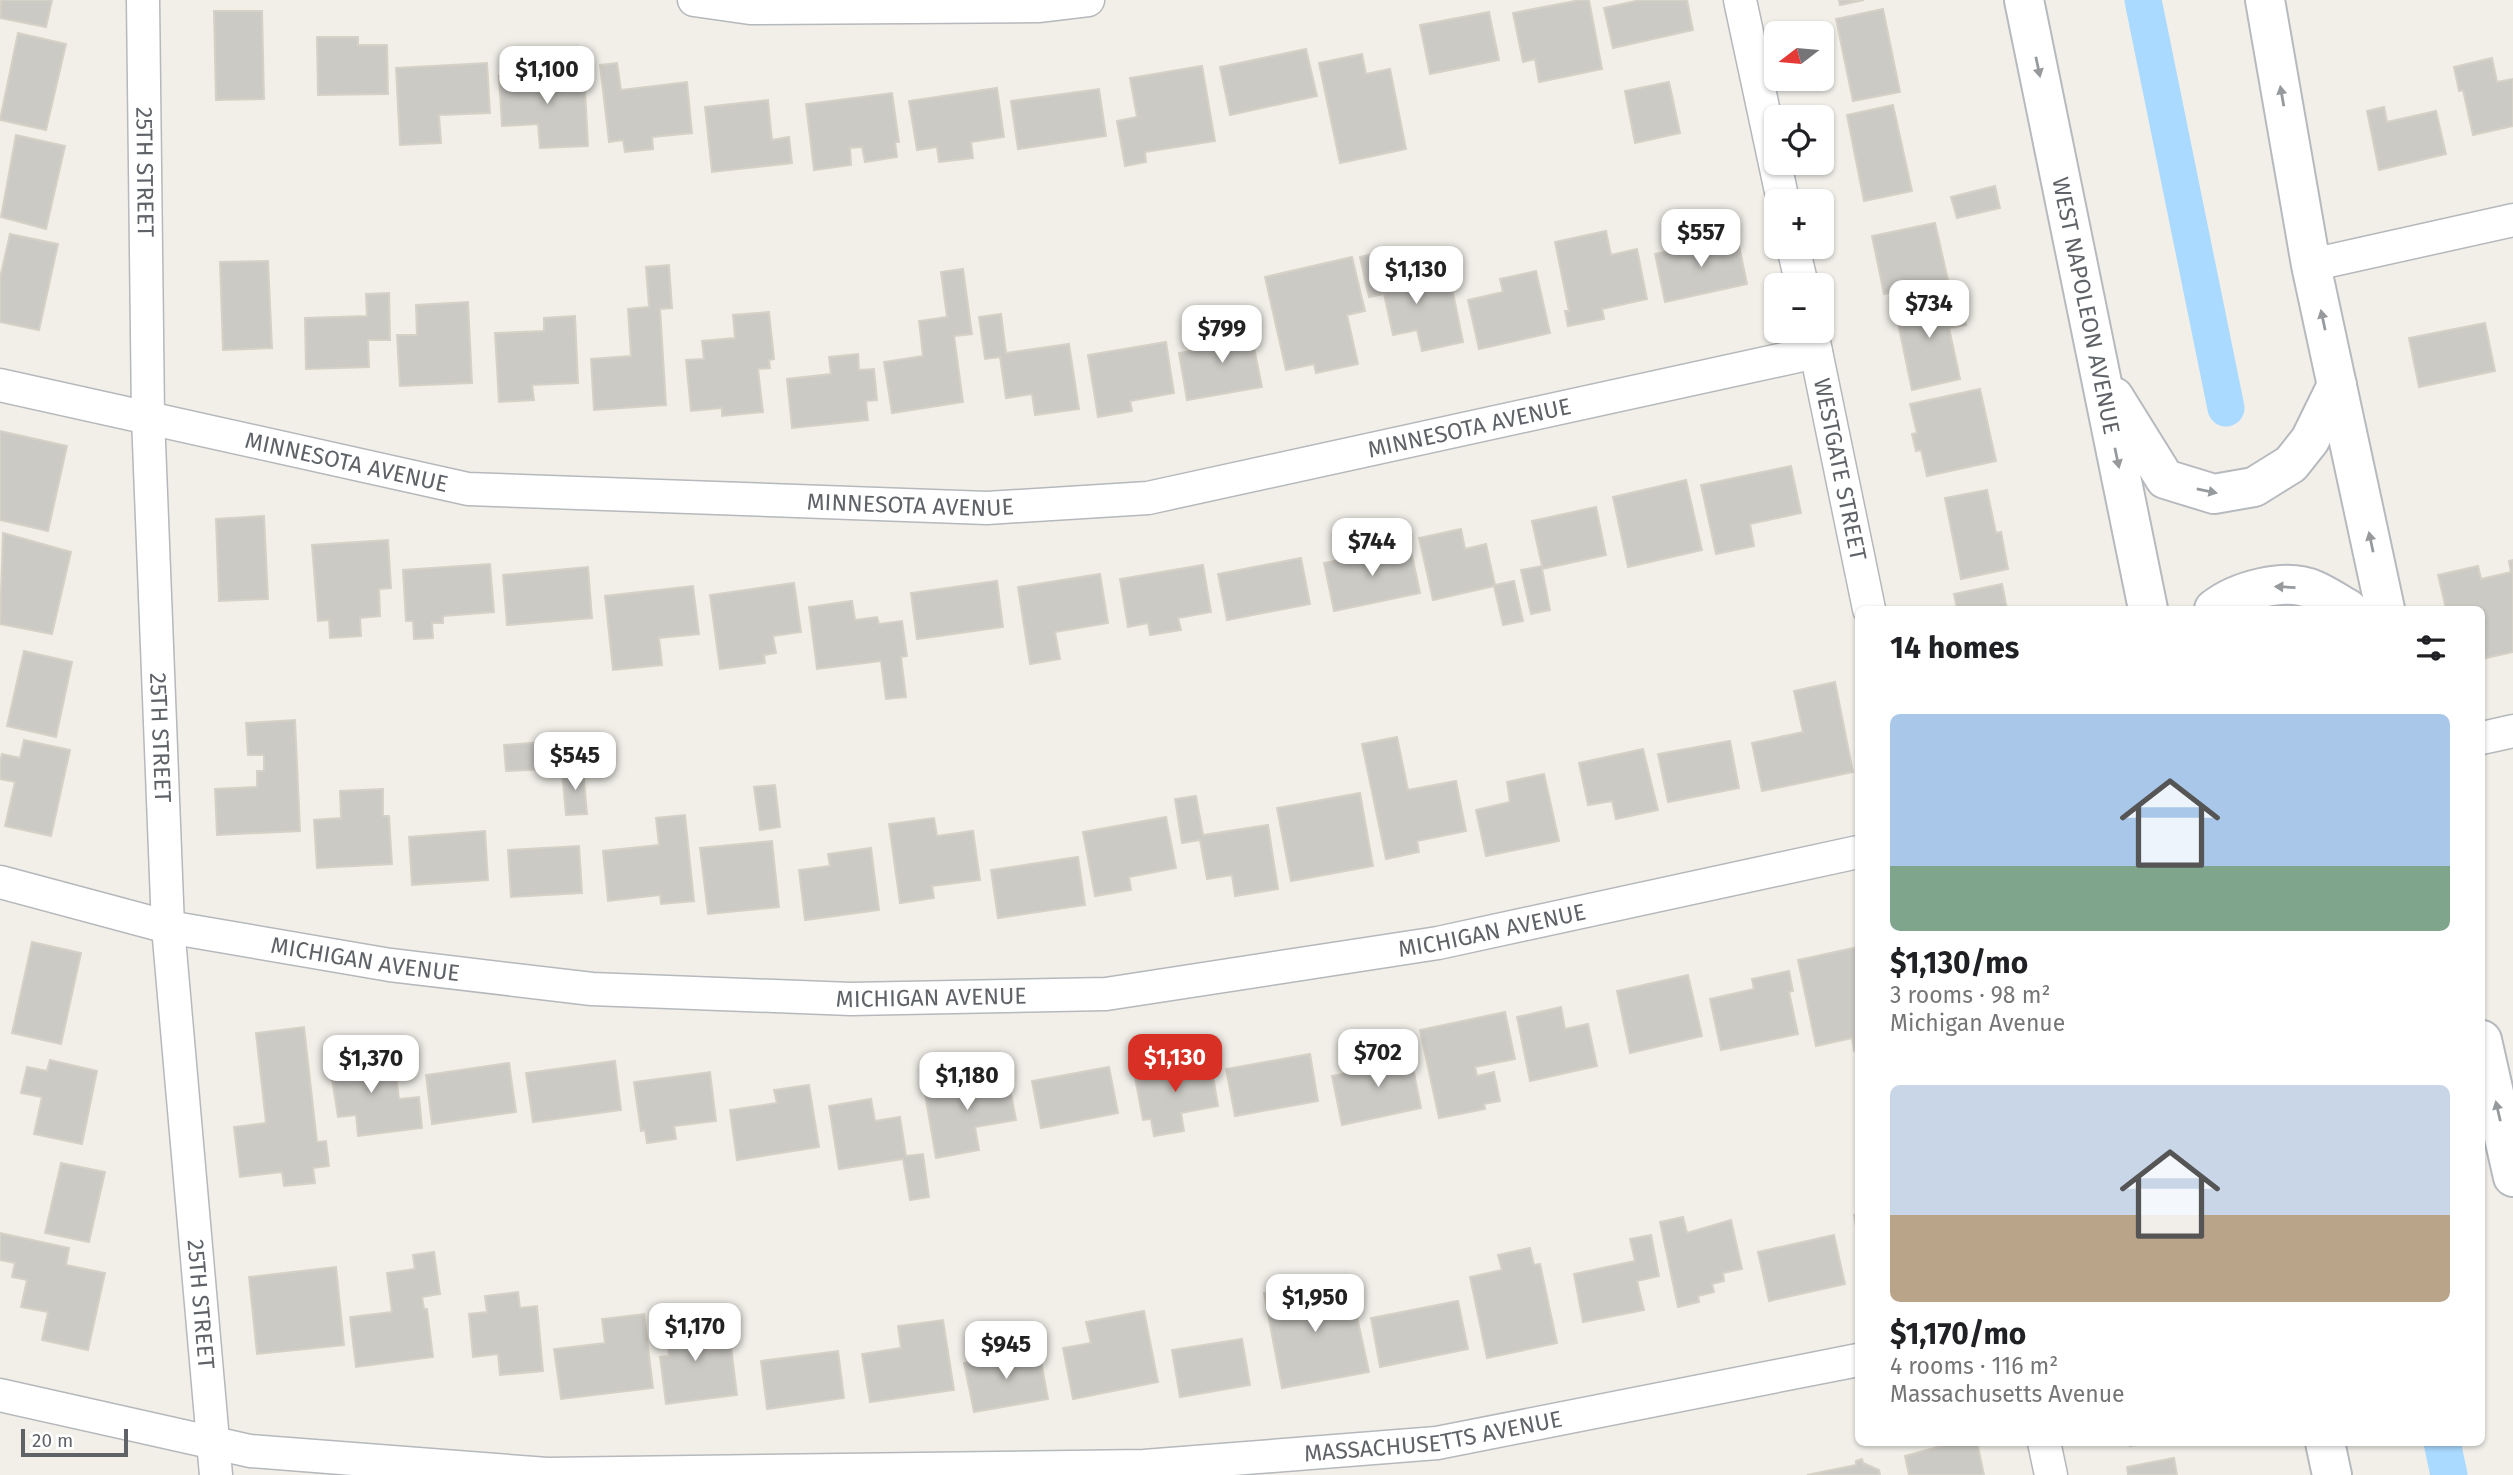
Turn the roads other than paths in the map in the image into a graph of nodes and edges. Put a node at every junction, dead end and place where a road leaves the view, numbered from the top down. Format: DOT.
graph roads {
  1 [pos="143,0"];
  2 [pos="694,0"];
  3 [pos="1088,0"];
  4 [pos="1740,0"];
  5 [pos="2024,0"];
  6 [pos="2265,0"];
  7 [pos="1780,189"];
  8 [pos="2513,220"];
  9 [pos="2311,265"];
  10 [pos="1806,343"];
  11 [pos="1814,343"];
  12 [pos="2100,374"];
  13 [pos="0,385"];
  14 [pos="2337,386"];
  15 [pos="148,417"];
  16 [pos="1868,606"];
  17 [pos="2147,606"];
  18 [pos="2218,606"];
  19 [pos="2343,606"];
  20 [pos="2384,606"];
  21 [pos="2513,731"];
  22 [pos="2485,737"];
  23 [pos="1855,853"];
  24 [pos="0,881"];
  25 [pos="168,927"];
  26 [pos="2485,1053"];
  27 [pos="2513,1177"];
  28 [pos="1855,1361"];
  29 [pos="0,1395"];
  30 [pos="211,1443"];
  31 [pos="2045,1446"];
  32 [pos="2326,1446"];
  33 [pos="216,1475"];
  34 [pos="2051,1475"];
  35 [pos="2332,1475"];
  1 -- 15 [label="street, 25TH STREET"];
  2 -- 3 [label="street"];
  4 -- 7 [label="street"];
  5 -- 12 [label="main road, WEST NAPOLEON AVENUE, one-way"];
  9 -- 6 [label="main road, one-way"];
  8 -- 9 [label="street"];
  14 -- 9 [label="main road, one-way"];
  10 -- 15 [label="street, MINNESOTA AVENUE"];
  11 -- 16 [label="street, WESTGATE STREET"];
  12 -- 14 [label="main road, one-way"];
  12 -- 17 [label="main road, WEST NAPOLEON AVENUE, one-way"];
  13 -- 15 [label="street, MINNESOTA AVENUE"];
  20 -- 14 [label="main road, one-way"];
  15 -- 25 [label="street, 25TH STREET"];
  19 -- 18 [label="main road, one-way"];
  21 -- 22 [label="street"];
  23 -- 25 [label="street, MICHIGAN AVENUE"];
  24 -- 25 [label="street, MICHIGAN AVENUE"];
  25 -- 30 [label="street, 25TH STREET"];
  27 -- 26 [label="main road, one-way"];
  28 -- 30 [label="street, MASSACHUSETTS AVENUE"];
  29 -- 30 [label="street, MASSACHUSETTS AVENUE"];
  30 -- 33 [label="street, 25TH STREET"];
  31 -- 34 [label="street"];
  32 -- 35 [label="main road"];
}
